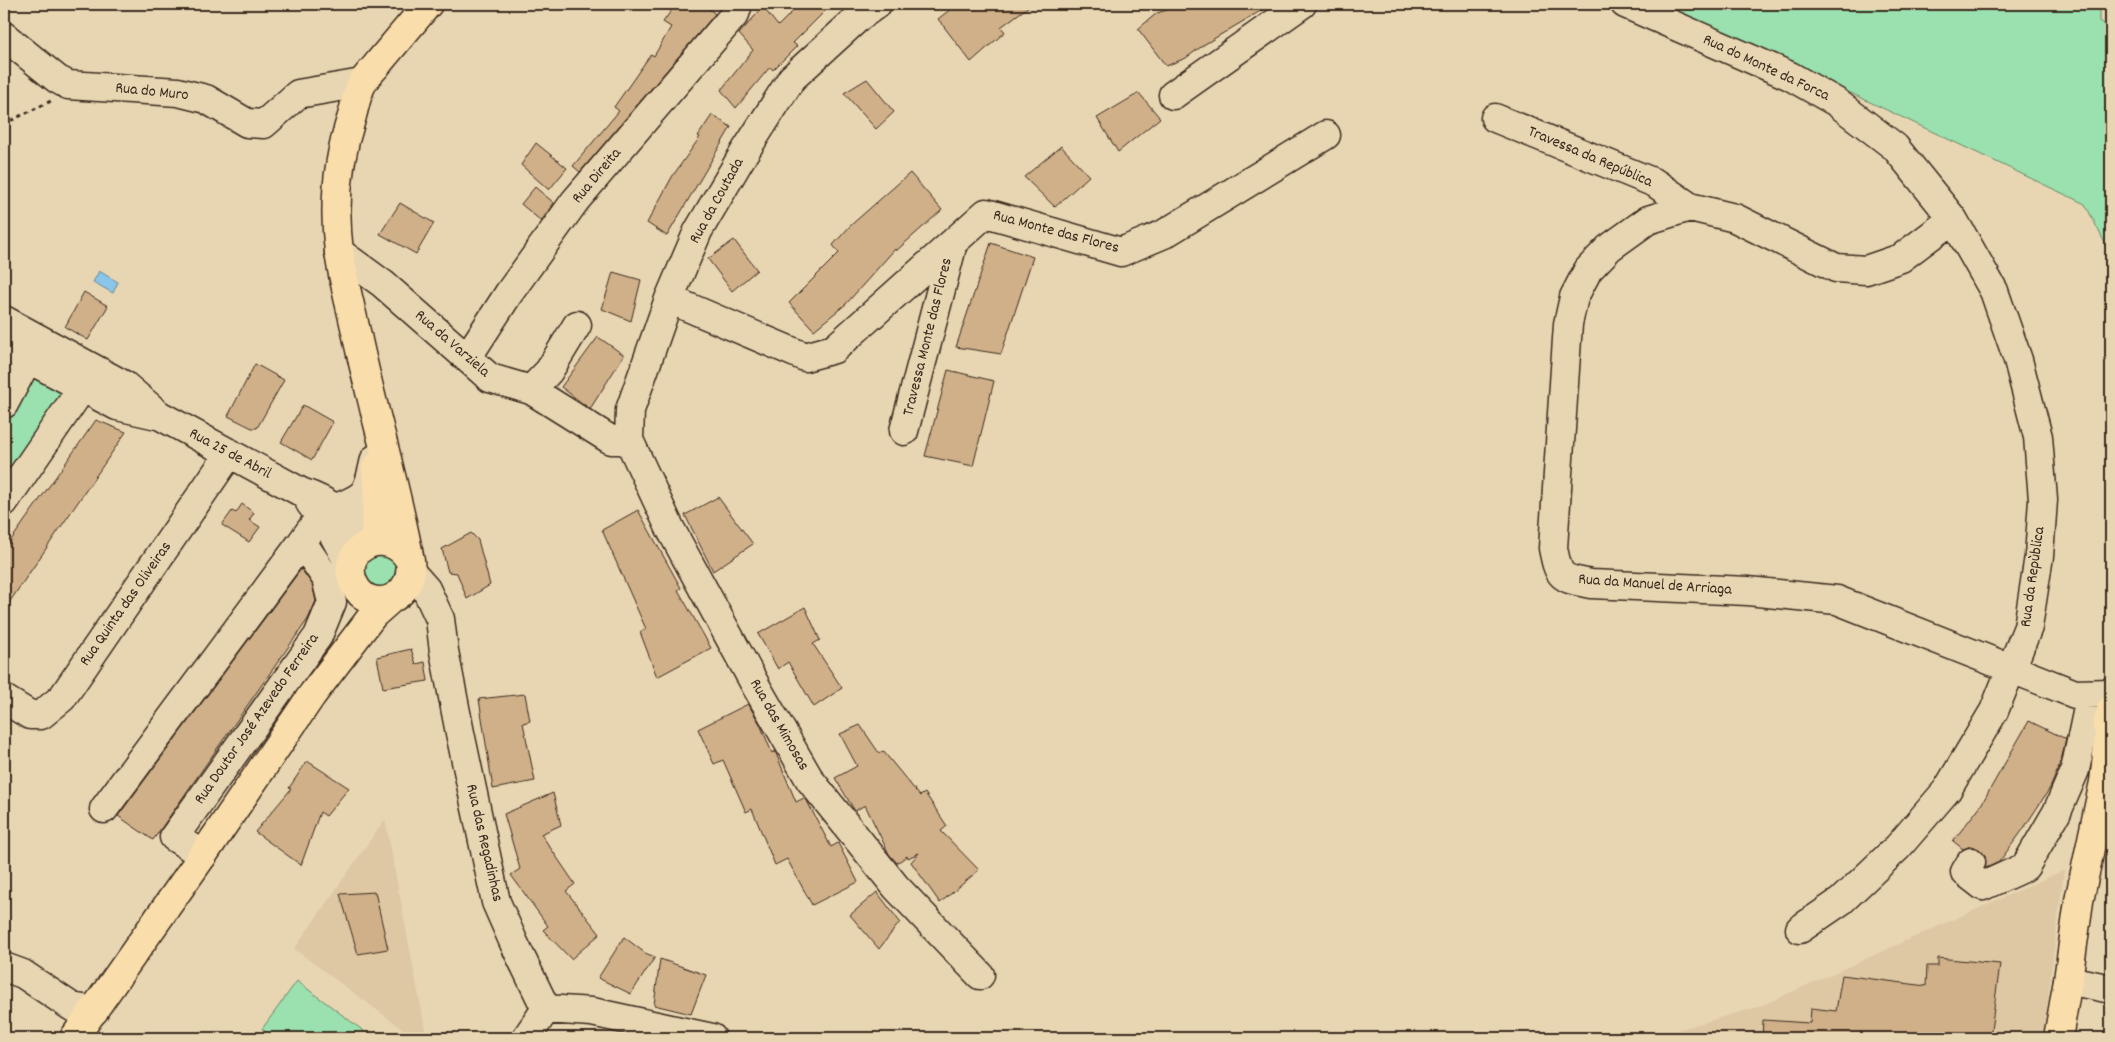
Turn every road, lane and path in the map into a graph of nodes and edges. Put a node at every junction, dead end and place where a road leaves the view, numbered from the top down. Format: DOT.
graph roads {
  1 [pos="428,4"];
  2 [pos="738,4"];
  3 [pos="877,4"];
  4 [pos="1302,4"];
  5 [pos="1625,4"];
  6 [pos="4,36"];
  7 [pos="362,83"];
  8 [pos="1173,95"];
  9 [pos="58,98"];
  10 [pos="1495,118"];
  11 [pos="4,124"];
  12 [pos="1326,135"];
  13 [pos="1690,207"];
  14 [pos="1953,219"];
  15 [pos="952,243"];
  16 [pos="339,252"];
  17 [pos="669,299"];
  18 [pos="4,320"];
  19 [pos="577,325"];
  20 [pos="4,346"];
  21 [pos="36,351"];
  22 [pos="467,358"];
  23 [pos="85,377"];
  24 [pos="531,390"];
  25 [pos="371,401"];
  26 [pos="4,404"];
  27 [pos="904,431"];
  28 [pos="629,440"];
  29 [pos="230,453"];
  30 [pos="375,457"];
  31 [pos="4,502"];
  32 [pos="328,513"];
  33 [pos="375,541"];
  34 [pos="302,542"];
  35 [pos="410,566"];
  36 [pos="353,576"];
  37 [pos="393,598"];
  38 [pos="444,651"];
  39 [pos="2011,670"];
  40 [pos="2111,693"];
  41 [pos="312,694"];
  42 [pos="4,699"];
  43 [pos="2100,719"];
  44 [pos="104,809"];
  45 [pos="2111,817"];
  46 [pos="203,855"];
  47 [pos="1971,862"];
  48 [pos="2079,900"];
  49 [pos="1800,929"];
  50 [pos="4,967"];
  51 [pos="980,975"];
  52 [pos="2068,980"];
  53 [pos="2111,989"];
  54 [pos="546,1009"];
  55 [pos="94,1011"];
  56 [pos="74,1038"];
  57 [pos="526,1038"];
  58 [pos="712,1038"];
  59 [pos="2058,1038"];
  1 -- 7 [label="main road"];
  2 -- 22 [label="street, Rua Direita"];
  3 -- 17 [label="street, Rua da Coutada"];
  4 -- 8 [label="street"];
  5 -- 14 [label="street, Rua do Monte da Forca"];
  6 -- 7 [label="street, Rua do Muro"];
  7 -- 16 [label="main road"];
  9 -- 11 [label="path"];
  10 -- 13 [label="street, Travessa da República"];
  12 -- 15 [label="street, Rua Monte das Flores"];
  13 -- 14 [label="street, Travessa da República"];
  13 -- 39 [label="street, Rua da Manuel de Arriaga"];
  14 -- 39 [label="street, Rua da Repùblica"];
  15 -- 17 [label="street, Rua Monte das Flores"];
  15 -- 27 [label="street, Travessa Monte das Flores"];
  16 -- 22 [label="street, Rua da Varziela"];
  16 -- 25 [label="main road"];
  17 -- 28 [label="street, Rua da Coutada"];
  18 -- 21 [label="street, Rua 25 de Abril"];
  19 -- 24 [label="street"];
  20 -- 21 [label="street, Rua 25 de Abril"];
  21 -- 23 [label="street, Rua 25 de Abril"];
  21 -- 26 [label="street"];
  22 -- 24 [label="street, Rua da Varziela"];
  23 -- 29 [label="street, Rua 25 de Abril"];
  23 -- 31 [label="street"];
  24 -- 28 [label="street, Rua da Varziela"];
  25 -- 30 [label="main road"];
  25 -- 35 [label="main road"];
  28 -- 51 [label="street, Rua das Mimosas"];
  29 -- 32 [label="street, Rua 25 de Abril"];
  29 -- 42 [label="street, Rua Quinta das Oliveiras"];
  30 -- 32 [label="street"];
  30 -- 33 [label="main road"];
  32 -- 33 [label="street"];
  32 -- 34 [label="street"];
  32 -- 36 [label="street"];
  33 -- 35 [label="main road"];
  33 -- 36 [label="main road, Rua Doutor José Azevedo Ferreira"];
  34 -- 44 [label="street"];
  34 -- 46 [label="street, Rua Doutor José Azevedo Ferreira"];
  35 -- 37 [label="main road, Rua Doutor José Azevedo Ferreira"];
  35 -- 38 [label="street, Rua das Regadinhas"];
  36 -- 37 [label="main road"];
  36 -- 41 [label="main road, Rua Doutor José Azevedo Ferreira"];
  37 -- 38 [label="street, Rua das Regadinhas"];
  37 -- 41 [label="main road, Rua Doutor José Azevedo Ferreira"];
  38 -- 54 [label="street, Rua das Regadinhas"];
  39 -- 43 [label="street, Rua da Manuel de Arriaga"];
  39 -- 49 [label="street, Rua da Repùblica"];
  40 -- 43 [label="street"];
  41 -- 46 [label="main road, Rua Doutor José Azevedo Ferreira"];
  43 -- 47 [label="street"];
  43 -- 48 [label="main road"];
  45 -- 48 [label="main road"];
  46 -- 55 [label="main road, Rua Doutor José Azevedo Ferreira"];
  48 -- 52 [label="main road"];
  50 -- 55 [label="street"];
  52 -- 53 [label="street"];
  52 -- 59 [label="main road"];
  54 -- 57 [label="street"];
  54 -- 58 [label="street"];
  55 -- 56 [label="main road, Rua Doutor José Azevedo Ferreira"];
}
